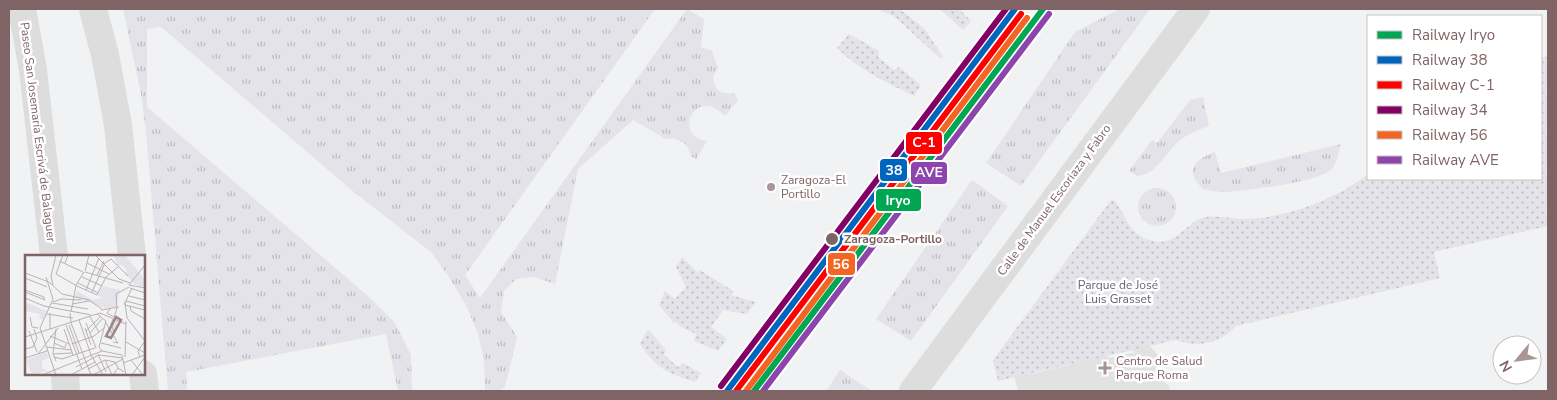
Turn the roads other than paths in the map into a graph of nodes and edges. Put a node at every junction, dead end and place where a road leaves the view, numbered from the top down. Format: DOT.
graph roads {
  1 [pos="22,9"];
  2 [pos="93,9"];
  3 [pos="1196,9"];
  4 [pos="54,255"];
  5 [pos="132,255"];
  6 [pos="65,375"];
  7 [pos="144,375"];
  8 [pos="66,391"];
  9 [pos="145,391"];
  10 [pos="913,391"];
  1 -- 4 [label="main road, Paseo San Josemaría Escrivá de Balaguer"];
  2 -- 5 [label="main road"];
  3 -- 10 [label="main road, Calle de Manuel Escoriaza y Fabro"];
  6 -- 8 [label="main road"];
  7 -- 9 [label="main road"];
}
